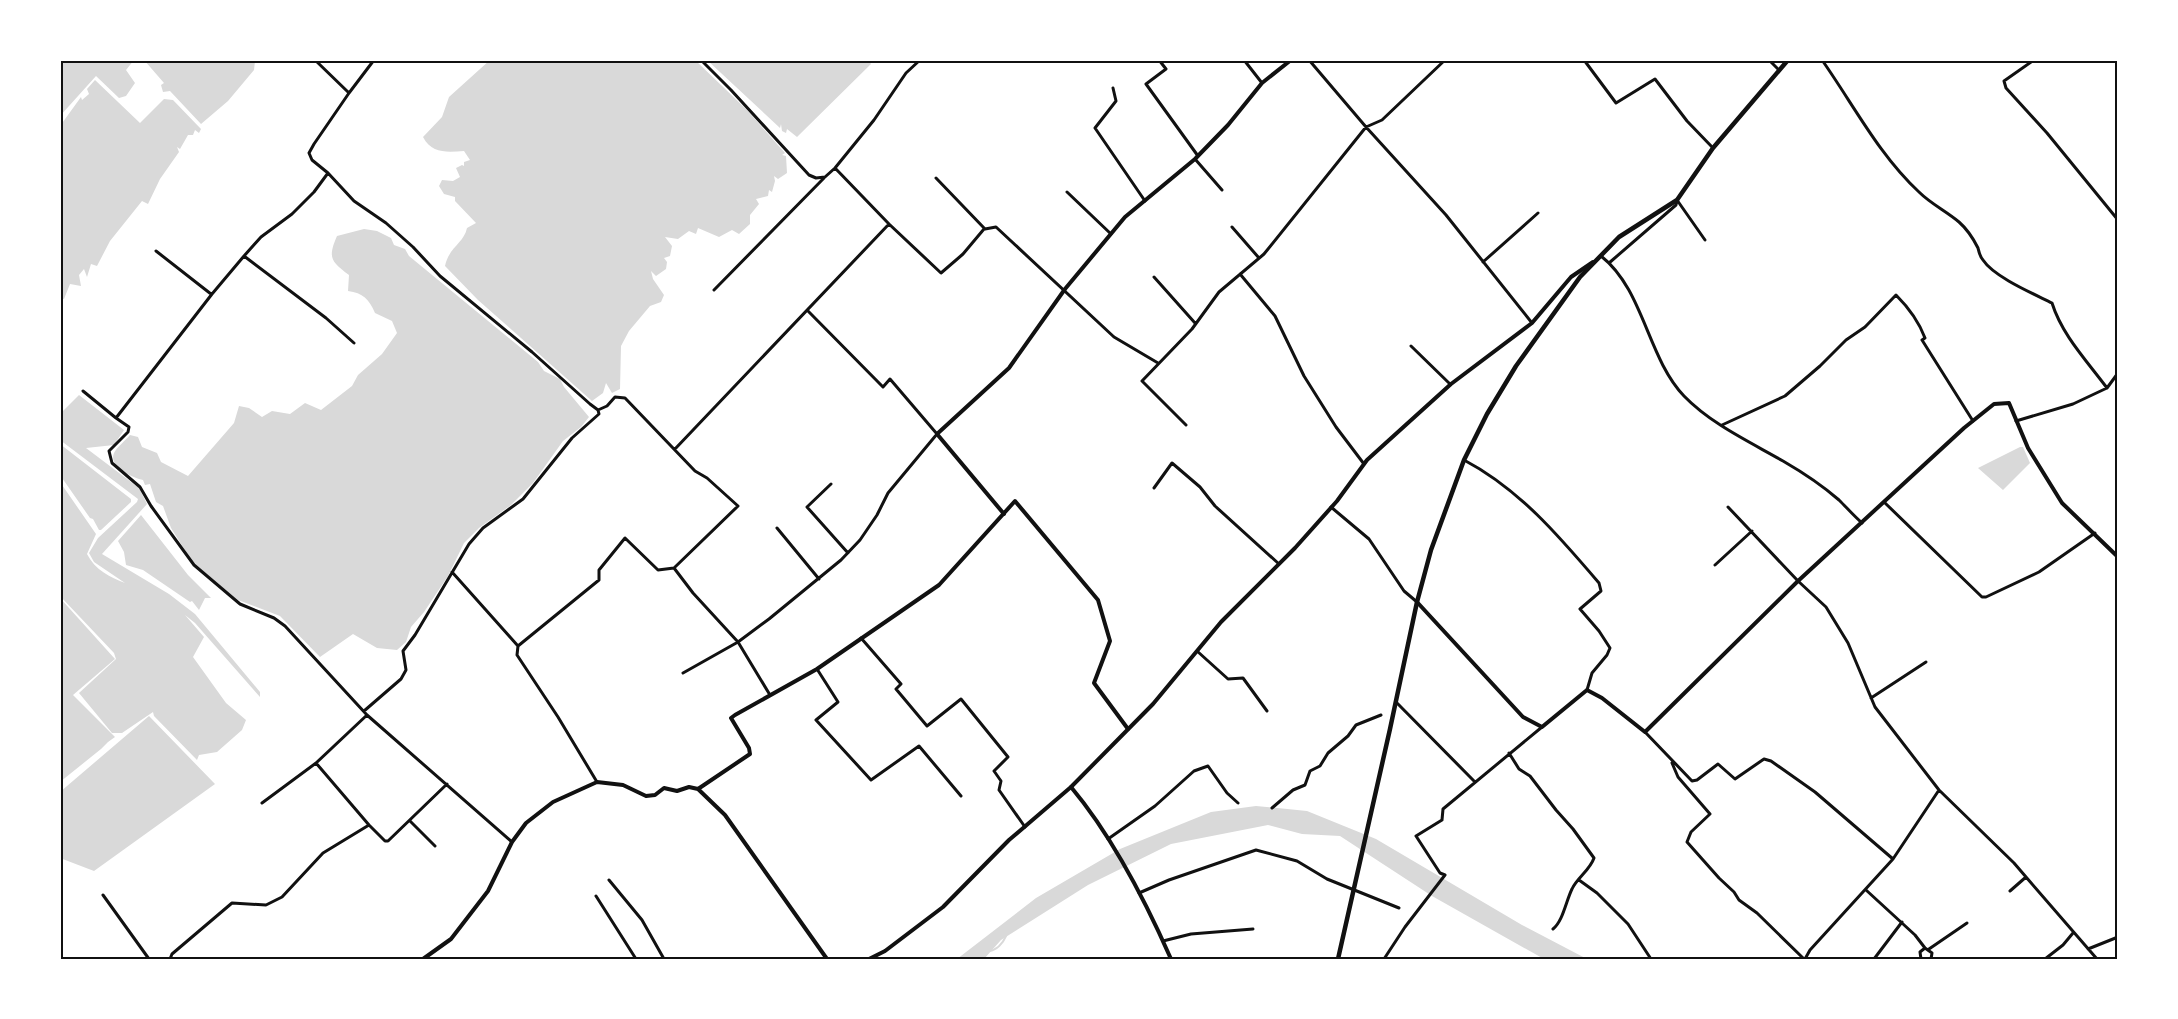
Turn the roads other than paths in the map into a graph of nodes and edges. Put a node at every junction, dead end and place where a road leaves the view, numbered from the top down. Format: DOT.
graph roads {
  1 [pos="315,60"];
  2 [pos="374,60"];
  3 [pos="701,60"];
  4 [pos="920,60"];
  5 [pos="1160,60"];
  6 [pos="1244,60"];
  7 [pos="1292,60"];
  8 [pos="1310,60"];
  9 [pos="1445,60"];
  10 [pos="1584,60"];
  11 [pos="1769,60"];
  12 [pos="1788,60"];
  13 [pos="1822,60"];
  14 [pos="2034,60"];
  15 [pos="2115,60"];
  16 [pos="2118,65"];
  17 [pos="1779,70"];
  18 [pos="1262,82"];
  19 [pos="1113,88"];
  20 [pos="349,93"];
  21 [pos="1366,127"];
  22 [pos="1713,148"];
  23 [pos="1196,157"];
  24 [pos="835,168"];
  25 [pos="328,173"];
  26 [pos="825,177"];
  27 [pos="936,178"];
  28 [pos="1222,190"];
  29 [pos="1067,192"];
  30 [pos="1677,200"];
  31 [pos="1145,201"];
  32 [pos="1538,213"];
  33 [pos="2118,220"];
  34 [pos="889,224"];
  35 [pos="1232,227"];
  36 [pos="985,229"];
  37 [pos="1111,234"];
  38 [pos="1705,240"];
  39 [pos="156,251"];
  40 [pos="244,256"];
  41 [pos="1601,256"];
  42 [pos="1259,258"];
  43 [pos="1483,262"];
  44 [pos="1609,263"];
  45 [pos="1240,274"];
  46 [pos="1154,277"];
  47 [pos="1065,289"];
  48 [pos="714,290"];
  49 [pos="212,294"];
  50 [pos="808,310"];
  51 [pos="1195,323"];
  52 [pos="1532,323"];
  53 [pos="354,343"];
  54 [pos="1411,346"];
  55 [pos="1158,363"];
  56 [pos="2118,373"];
  57 [pos="1451,384"];
  58 [pos="2107,388"];
  59 [pos="83,391"];
  60 [pos="598,410"];
  61 [pos="117,418"];
  62 [pos="1973,421"];
  63 [pos="2016,421"];
  64 [pos="1186,425"];
  65 [pos="1722,425"];
  66 [pos="937,434"];
  67 [pos="675,449"];
  68 [pos="1464,460"];
  69 [pos="1364,464"];
  70 [pos="831,484"];
  71 [pos="1154,488"];
  72 [pos="1884,502"];
  73 [pos="1331,507"];
  74 [pos="1728,507"];
  75 [pos="1004,514"];
  76 [pos="1862,523"];
  77 [pos="777,528"];
  78 [pos="1752,531"];
  79 [pos="2095,533"];
  80 [pos="848,553"];
  81 [pos="2118,557"];
  82 [pos="1279,564"];
  83 [pos="1715,565"];
  84 [pos="674,568"];
  85 [pos="452,572"];
  86 [pos="819,579"];
  87 [pos="1798,581"];
  88 [pos="1417,602"];
  89 [pos="861,638"];
  90 [pos="738,642"];
  91 [pos="518,646"];
  92 [pos="1197,651"];
  93 [pos="1926,662"];
  94 [pos="817,669"];
  95 [pos="683,673"];
  96 [pos="1587,690"];
  97 [pos="770,695"];
  98 [pos="1871,698"];
  99 [pos="1395,700"];
  100 [pos="364,711"];
  101 [pos="1268,711"];
  102 [pos="367,715"];
  103 [pos="1381,715"];
  104 [pos="1542,727"];
  105 [pos="1128,729"];
  106 [pos="1645,732"];
  107 [pos="1509,753"];
  108 [pos="1672,761"];
  109 [pos="316,763"];
  110 [pos="597,782"];
  111 [pos="1475,782"];
  112 [pos="447,784"];
  113 [pos="1071,787"];
  114 [pos="698,789"];
  115 [pos="1939,790"];
  116 [pos="961,796"];
  117 [pos="262,803"];
  118 [pos="1238,803"];
  119 [pos="1272,808"];
  120 [pos="410,821"];
  121 [pos="369,825"];
  122 [pos="1025,827"];
  123 [pos="1107,839"];
  124 [pos="512,842"];
  125 [pos="435,846"];
  126 [pos="1893,859"];
  127 [pos="2026,877"];
  128 [pos="609,880"];
  129 [pos="1580,880"];
  130 [pos="1866,890"];
  131 [pos="1353,891"];
  132 [pos="2010,891"];
  133 [pos="1139,893"];
  134 [pos="103,895"];
  135 [pos="596,896"];
  136 [pos="1399,908"];
  137 [pos="1902,922"];
  138 [pos="1967,922"];
  139 [pos="1253,929"];
  140 [pos="1553,929"];
  141 [pos="2073,933"];
  142 [pos="2118,937"];
  143 [pos="1163,941"];
  144 [pos="1927,949"];
  145 [pos="2088,949"];
  146 [pos="1920,954"];
  147 [pos="149,959"];
  148 [pos="170,959"];
  149 [pos="423,959"];
  150 [pos="636,959"];
  151 [pos="664,959"];
  152 [pos="827,959"];
  153 [pos="869,959"];
  154 [pos="1170,959"];
  155 [pos="1338,959"];
  156 [pos="1384,959"];
  157 [pos="1651,959"];
  158 [pos="1804,959"];
  159 [pos="1874,959"];
  160 [pos="1916,959"];
  161 [pos="1921,959"];
  162 [pos="1931,959"];
  163 [pos="2046,959"];
  164 [pos="2097,959"];
  1 -- 20 [label="street"];
  2 -- 20 [label="street"];
  3 -- 26 [label="street"];
  4 -- 24 [label="street"];
  5 -- 23 [label="street"];
  6 -- 18 [label="street"];
  7 -- 18 [label="street"];
  8 -- 21 [label="street"];
  9 -- 21 [label="street"];
  10 -- 22 [label="street"];
  11 -- 17 [label="street"];
  12 -- 17 [label="highway"];
  13 -- 58 [label="street"];
  14 -- 33 [label="street"];
  15 -- 16 [label="street"];
  17 -- 22 [label="highway"];
  18 -- 23 [label="street"];
  19 -- 31 [label="street"];
  20 -- 25 [label="street"];
  21 -- 42 [label="street"];
  21 -- 43 [label="street"];
  22 -- 30 [label="highway"];
  23 -- 28 [label="street"];
  23 -- 31 [label="street"];
  24 -- 26 [label="street"];
  24 -- 34 [label="street"];
  25 -- 40 [label="street"];
  25 -- 60 [label="street"];
  26 -- 48 [label="street"];
  27 -- 36 [label="street"];
  29 -- 37 [label="street"];
  30 -- 38 [label="street"];
  30 -- 41 [label="highway"];
  30 -- 44 [label="street"];
  31 -- 37 [label="street"];
  32 -- 43 [label="street"];
  34 -- 36 [label="street"];
  34 -- 50 [label="street"];
  35 -- 42 [label="street"];
  36 -- 47 [label="street"];
  37 -- 47 [label="street"];
  39 -- 49 [label="street"];
  40 -- 49 [label="street"];
  40 -- 53 [label="street"];
  41 -- 44 [label="street"];
  41 -- 52 [label="street"];
  41 -- 68 [label="highway"];
  42 -- 45 [label="street"];
  43 -- 52 [label="street"];
  44 -- 65 [label="street"];
  45 -- 51 [label="street"];
  45 -- 69 [label="street"];
  46 -- 51 [label="street"];
  47 -- 55 [label="street"];
  47 -- 66 [label="street"];
  49 -- 61 [label="street"];
  50 -- 66 [label="street"];
  50 -- 67 [label="street"];
  51 -- 55 [label="street"];
  52 -- 57 [label="street"];
  54 -- 57 [label="street"];
  55 -- 64 [label="street"];
  56 -- 58 [label="street"];
  57 -- 69 [label="street"];
  58 -- 63 [label="street"];
  59 -- 61 [label="street"];
  60 -- 67 [label="street"];
  60 -- 85 [label="street"];
  61 -- 100 [label="street"];
  62 -- 63 [label="street"];
  62 -- 65 [label="street"];
  62 -- 72 [label="street"];
  63 -- 79 [label="street"];
  65 -- 76 [label="street"];
  66 -- 75 [label="street"];
  66 -- 80 [label="street"];
  67 -- 84 [label="street"];
  68 -- 88 [label="highway"];
  68 -- 96 [label="street"];
  69 -- 73 [label="street"];
  70 -- 80 [label="street"];
  71 -- 82 [label="street"];
  72 -- 76 [label="street"];
  72 -- 79 [label="street"];
  73 -- 82 [label="street"];
  73 -- 88 [label="street"];
  74 -- 78 [label="street"];
  75 -- 89 [label="street"];
  75 -- 105 [label="street"];
  76 -- 87 [label="street"];
  77 -- 86 [label="street"];
  78 -- 83 [label="street"];
  78 -- 87 [label="street"];
  79 -- 81 [label="street"];
  80 -- 86 [label="street"];
  82 -- 92 [label="street"];
  84 -- 90 [label="street"];
  84 -- 91 [label="street"];
  85 -- 91 [label="street"];
  85 -- 100 [label="street"];
  86 -- 90 [label="street"];
  87 -- 98 [label="street"];
  87 -- 106 [label="street"];
  88 -- 99 [label="highway"];
  88 -- 104 [label="street"];
  89 -- 94 [label="street"];
  89 -- 122 [label="street"];
  90 -- 95 [label="street"];
  90 -- 97 [label="street"];
  91 -- 110 [label="street"];
  92 -- 101 [label="street"];
  92 -- 105 [label="street"];
  93 -- 98 [label="street"];
  94 -- 97 [label="street"];
  94 -- 116 [label="street"];
  96 -- 104 [label="street"];
  96 -- 106 [label="street"];
  97 -- 114 [label="street"];
  98 -- 115 [label="street"];
  99 -- 111 [label="street"];
  99 -- 131 [label="highway"];
  100 -- 102 [label="street"];
  102 -- 109 [label="street"];
  102 -- 112 [label="street"];
  103 -- 119 [label="street"];
  104 -- 107 [label="street"];
  105 -- 113 [label="street"];
  106 -- 108 [label="street"];
  107 -- 111 [label="street"];
  107 -- 129 [label="street"];
  108 -- 126 [label="street"];
  108 -- 158 [label="street"];
  109 -- 117 [label="street"];
  109 -- 121 [label="street"];
  110 -- 114 [label="street"];
  110 -- 124 [label="street"];
  111 -- 156 [label="street"];
  112 -- 120 [label="street"];
  112 -- 124 [label="street"];
  113 -- 122 [label="street"];
  113 -- 123 [label="street"];
  114 -- 152 [label="street"];
  115 -- 126 [label="street"];
  115 -- 127 [label="street"];
  118 -- 123 [label="street"];
  120 -- 121 [label="street"];
  120 -- 125 [label="street"];
  121 -- 148 [label="street"];
  122 -- 153 [label="street"];
  123 -- 133 [label="street"];
  124 -- 149 [label="street"];
  126 -- 130 [label="street"];
  127 -- 132 [label="street"];
  127 -- 141 [label="street"];
  128 -- 151 [label="street"];
  129 -- 140 [label="street"];
  129 -- 157 [label="street"];
  130 -- 137 [label="street"];
  130 -- 158 [label="street"];
  131 -- 133 [label="street"];
  131 -- 136 [label="street"];
  131 -- 155 [label="highway"];
  133 -- 143 [label="street"];
  134 -- 147 [label="street"];
  135 -- 150 [label="street"];
  137 -- 144 [label="street"];
  137 -- 159 [label="street"];
  138 -- 144 [label="street"];
  139 -- 143 [label="street"];
  141 -- 145 [label="street"];
  141 -- 163 [label="street"];
  142 -- 145 [label="street"];
  143 -- 154 [label="street"];
  144 -- 146 [label="street"];
  144 -- 162 [label="street"];
  145 -- 164 [label="street"];
  146 -- 160 [label="street"];
  146 -- 161 [label="street"];
}
